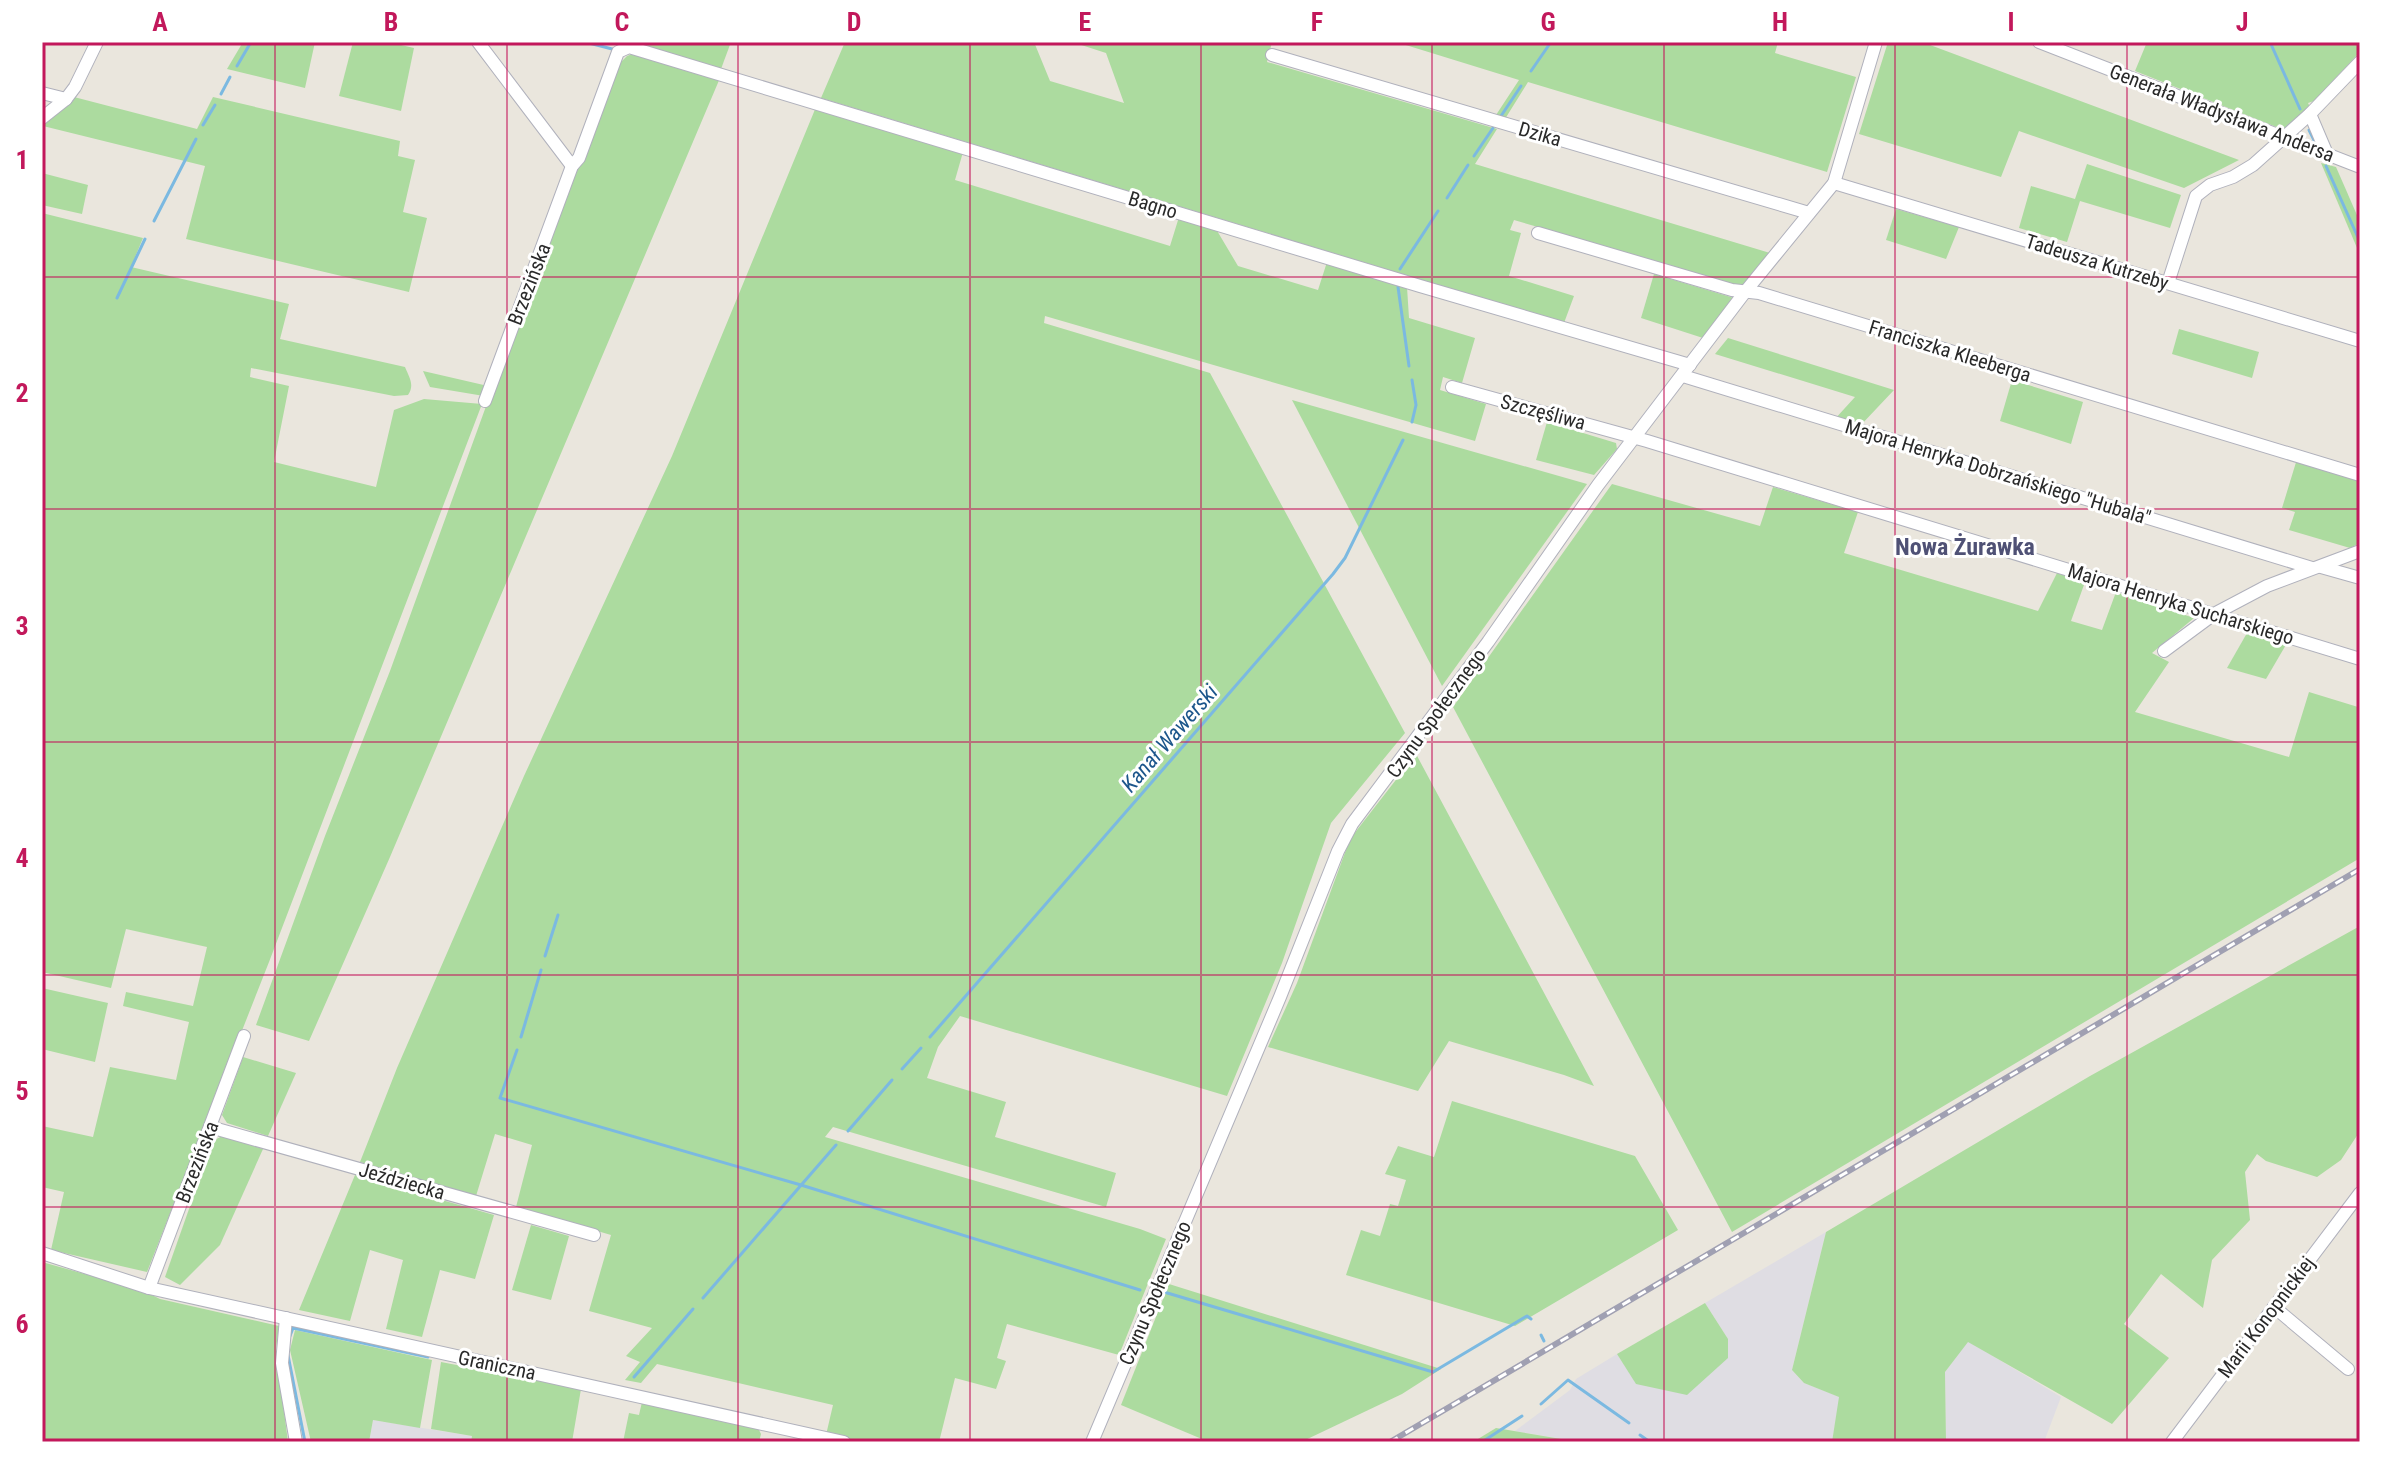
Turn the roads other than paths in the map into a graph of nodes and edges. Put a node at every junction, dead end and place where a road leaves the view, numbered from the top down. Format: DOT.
graph roads {
  1 [pos="97,42"];
  2 [pos="478,42"];
  3 [pos="1876,42"];
  4 [pos="2039,42"];
  5 [pos="618,52"];
  6 [pos="1272,55"];
  7 [pos="2360,62"];
  8 [pos="42,93"];
  9 [pos="66,99"];
  10 [pos="2310,114"];
  11 [pos="42,118"];
  12 [pos="2283,138"];
  13 [pos="2327,154"];
  14 [pos="572,166"];
  15 [pos="2360,167"];
  16 [pos="1834,183"];
  17 [pos="1809,213"];
  18 [pos="1538,233"];
  19 [pos="2168,283"];
  20 [pos="1745,292"];
  21 [pos="2360,341"];
  22 [pos="1687,371"];
  23 [pos="1452,387"];
  24 [pos="485,401"];
  25 [pos="1634,438"];
  26 [pos="2360,475"];
  27 [pos="2360,551"];
  28 [pos="2316,567"];
  29 [pos="2360,578"];
  30 [pos="2214,614"];
  31 [pos="2164,651"];
  32 [pos="2360,659"];
  33 [pos="244,1036"];
  34 [pos="210,1127"];
  35 [pos="2360,1193"];
  36 [pos="594,1235"];
  37 [pos="42,1253"];
  38 [pos="149,1288"];
  39 [pos="2274,1307"];
  40 [pos="286,1318"];
  41 [pos="2348,1369"];
  42 [pos="296,1442"];
  43 [pos="844,1442"];
  44 [pos="1092,1442"];
  45 [pos="2172,1442"];
  1 -- 9 [label="street"];
  2 -- 14 [label="street"];
  3 -- 16 [label="street, Czynu Społecznego"];
  4 -- 12 [label="street, Generała Władysława Andersa"];
  5 -- 14 [label="street, Brzezińska"];
  5 -- 22 [label="street, Bagno"];
  6 -- 17 [label="street, Dzika"];
  7 -- 10 [label="street"];
  8 -- 9 [label="street"];
  9 -- 11 [label="street"];
  10 -- 12 [label="street"];
  10 -- 13 [label="street"];
  12 -- 13 [label="street, Generała Władysława Andersa"];
  12 -- 19 [label="street"];
  13 -- 15 [label="street, Generała Władysława Andersa"];
  14 -- 24 [label="street, Brzezińska"];
  16 -- 17 [label="street, Czynu Społecznego"];
  16 -- 19 [label="street, Tadeusza Kutrzeby"];
  17 -- 20 [label="street, Czynu Społecznego"];
  18 -- 20 [label="street, Franciszka Kleeberga"];
  19 -- 21 [label="street, Tadeusza Kutrzeby"];
  20 -- 22 [label="street, Czynu Społecznego"];
  20 -- 26 [label="street, Franciszka Kleeberga"];
  22 -- 25 [label="street, Czynu Społecznego"];
  22 -- 28 [label="street, Majora Henryka Dobrzańskiego \"Hubala\""];
  23 -- 25 [label="street, Szczęśliwa"];
  25 -- 30 [label="street, Majora Henryka Sucharskiego"];
  25 -- 44 [label="street, Czynu Społecznego"];
  27 -- 28 [label="street"];
  28 -- 29 [label="street, Majora Henryka Dobrzańskiego \"Hubala\""];
  28 -- 30 [label="street"];
  30 -- 31 [label="street"];
  30 -- 32 [label="street, Majora Henryka Sucharskiego"];
  33 -- 34 [label="street, Brzezińska"];
  34 -- 36 [label="street, Jeździecka"];
  34 -- 38 [label="street, Brzezińska"];
  35 -- 39 [label="street, Marii Konopnickiej"];
  37 -- 38 [label="street, Graniczna"];
  38 -- 40 [label="street, Graniczna"];
  39 -- 41 [label="street"];
  39 -- 45 [label="street, Marii Konopnickiej"];
  40 -- 42 [label="street"];
  40 -- 43 [label="street, Graniczna"];
}
